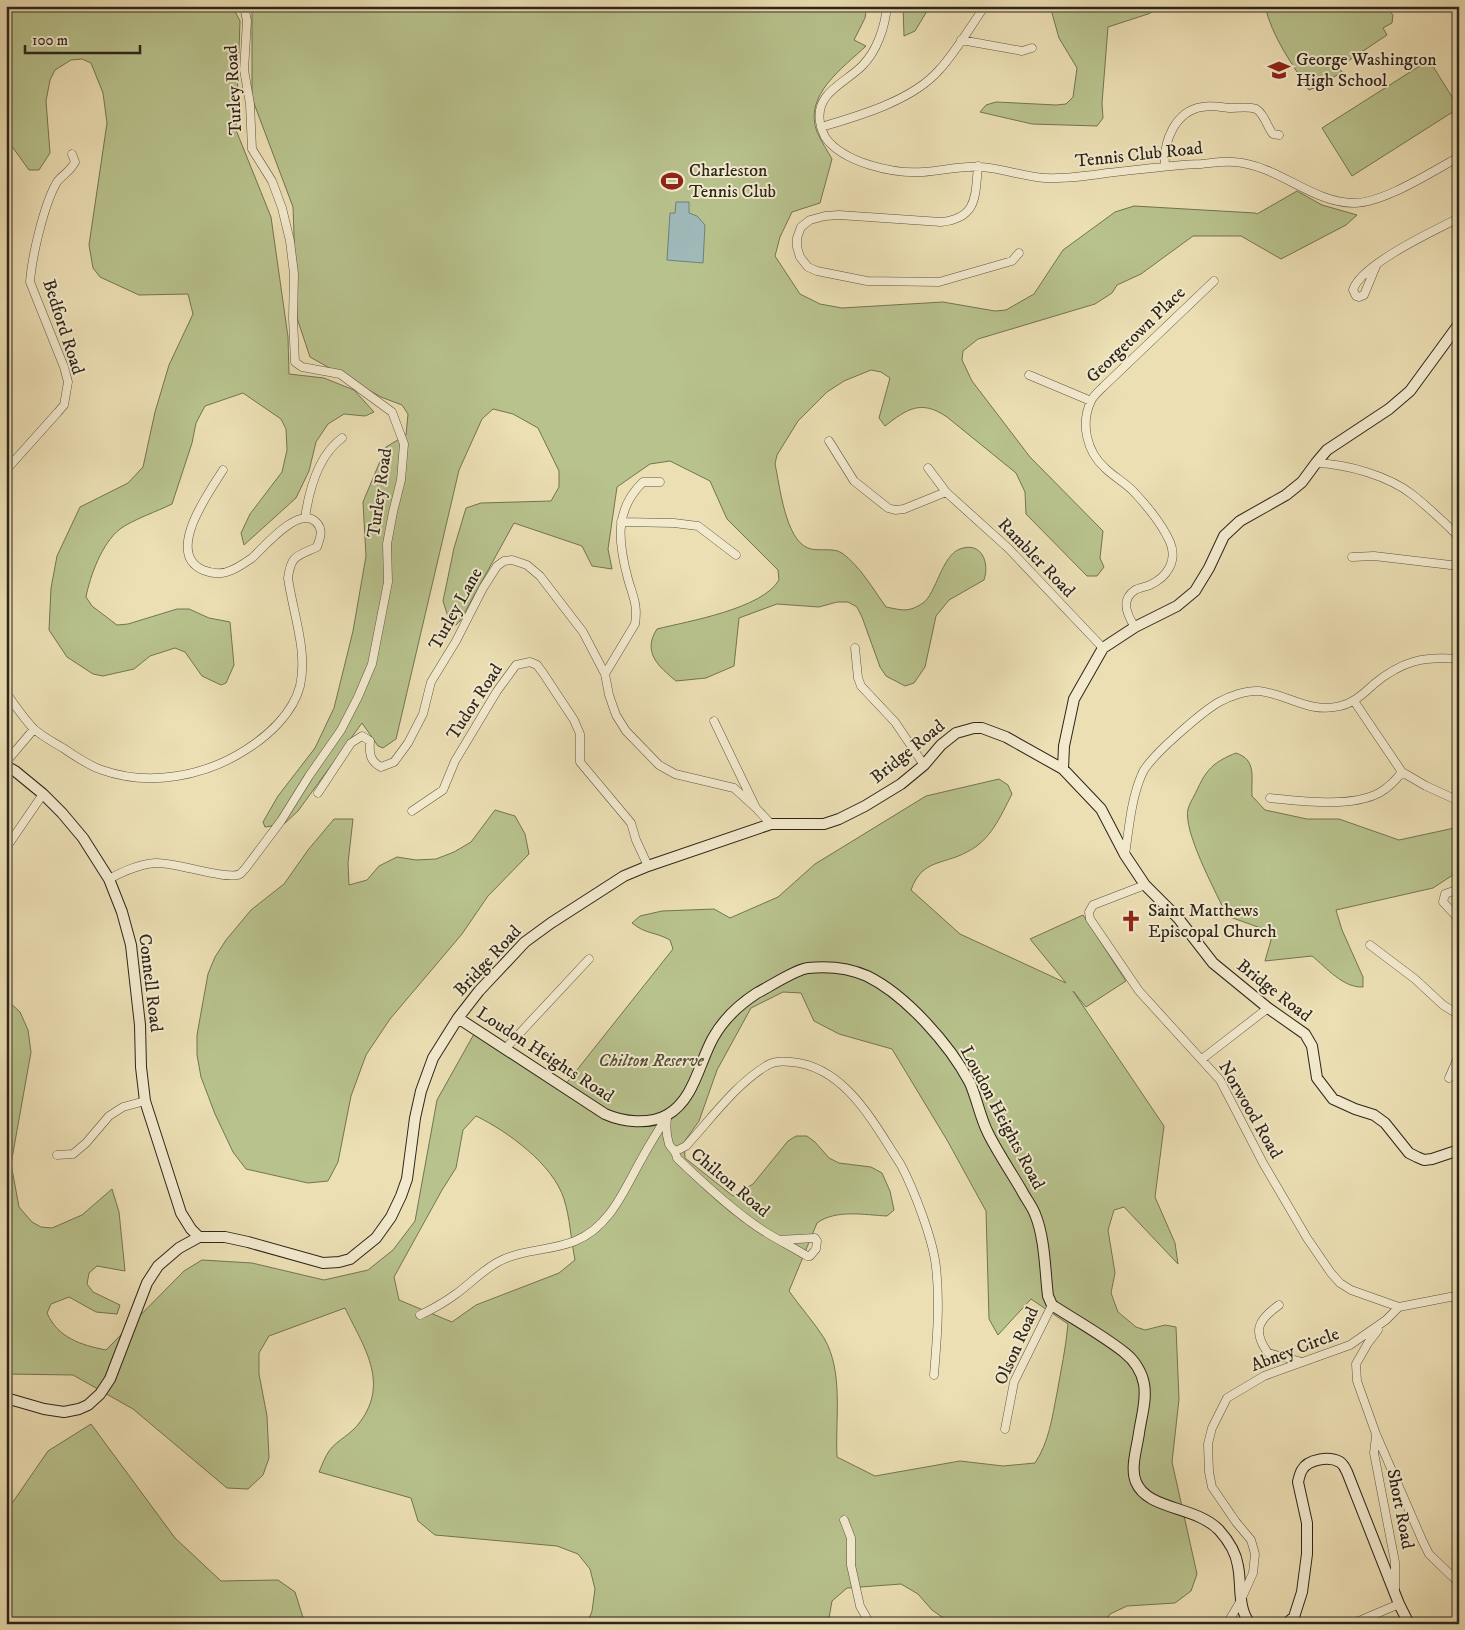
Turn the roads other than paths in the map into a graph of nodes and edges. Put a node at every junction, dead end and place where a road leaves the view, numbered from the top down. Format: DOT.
graph roads {
  1 [pos="244,6"];
  2 [pos="887,6"];
  3 [pos="985,6"];
  4 [pos="961,40"];
  5 [pos="1032,48"];
  6 [pos="821,127"];
  7 [pos="1279,135"];
  8 [pos="72,154"];
  9 [pos="1459,158"];
  10 [pos="978,166"];
  11 [pos="1165,166"];
  12 [pos="1459,218"];
  13 [pos="1019,253"];
  14 [pos="1376,266"];
  15 [pos="1214,281"];
  16 [pos="1459,324"];
  17 [pos="1029,375"];
  18 [pos="1091,401"];
  19 [pos="342,438"];
  20 [pos="829,441"];
  21 [pos="1316,463"];
  22 [pos="928,468"];
  23 [pos="6,470"];
  24 [pos="223,470"];
  25 [pos="660,482"];
  26 [pos="946,492"];
  27 [pos="305,518"];
  28 [pos="621,522"];
  29 [pos="1459,537"];
  30 [pos="736,556"];
  31 [pos="1352,557"];
  32 [pos="1459,566"];
  33 [pos="1135,627"];
  34 [pos="855,648"];
  35 [pos="1103,648"];
  36 [pos="1459,659"];
  37 [pos="605,674"];
  38 [pos="6,694"];
  39 [pos="1354,701"];
  40 [pos="714,721"];
  41 [pos="34,729"];
  42 [pos="6,764"];
  43 [pos="924,765"];
  44 [pos="1063,769"];
  45 [pos="1402,772"];
  46 [pos="318,793"];
  47 [pos="43,794"];
  48 [pos="1270,798"];
  49 [pos="1459,801"];
  50 [pos="756,808"];
  51 [pos="412,811"];
  52 [pos="770,824"];
  53 [pos="6,848"];
  54 [pos="1125,856"];
  55 [pos="648,866"];
  56 [pos="109,879"];
  57 [pos="1145,885"];
  58 [pos="1459,889"];
  59 [pos="1459,919"];
  60 [pos="1370,946"];
  61 [pos="589,959"];
  62 [pos="1268,1008"];
  63 [pos="1459,1015"];
  64 [pos="458,1018"];
  65 [pos="505,1049"];
  66 [pos="1459,1055"];
  67 [pos="1202,1059"];
  68 [pos="1449,1078"];
  69 [pos="145,1101"];
  70 [pos="668,1114"];
  71 [pos="1459,1150"];
  72 [pos="676,1151"];
  73 [pos="57,1154"];
  74 [pos="198,1237"];
  75 [pos="779,1240"];
  76 [pos="1450,1297"];
  77 [pos="1459,1297"];
  78 [pos="1052,1305"];
  79 [pos="1280,1305"];
  80 [pos="1459,1306"];
  81 [pos="1399,1307"];
  82 [pos="420,1315"];
  83 [pos="1386,1320"];
  84 [pos="1302,1362"];
  85 [pos="934,1375"];
  86 [pos="6,1398"];
  87 [pos="1005,1430"];
  88 [pos="1376,1434"];
  89 [pos="844,1520"];
  90 [pos="1459,1583"];
  91 [pos="1395,1590"];
  92 [pos="1240,1602"];
  93 [pos="1399,1604"];
  94 [pos="870,1624"];
  95 [pos="1227,1624"];
  96 [pos="1250,1624"];
  97 [pos="1286,1624"];
  98 [pos="1352,1624"];
  99 [pos="1409,1624"];
  1 -- 56 [label="street, Turley Road"];
  2 -- 6 [label="street"];
  3 -- 4 [label="street"];
  4 -- 5 [label="street"];
  4 -- 6 [label="street"];
  6 -- 10 [label="street, Tennis Club Road"];
  7 -- 11 [label="street"];
  8 -- 23 [label="street, Bedford Road"];
  9 -- 11 [label="street, Tennis Club Road"];
  10 -- 11 [label="street, Tennis Club Road"];
  10 -- 13 [label="street"];
  12 -- 14 [label="street"];
  15 -- 18 [label="street, Georgetown Place"];
  16 -- 21 [label="street"];
  17 -- 18 [label="street"];
  18 -- 33 [label="street, Georgetown Place"];
  19 -- 27 [label="street"];
  20 -- 26 [label="street"];
  21 -- 29 [label="street"];
  21 -- 33 [label="street"];
  22 -- 26 [label="street, Rambler Road"];
  24 -- 27 [label="street"];
  25 -- 28 [label="street"];
  26 -- 35 [label="street, Rambler Road"];
  27 -- 41 [label="street"];
  28 -- 30 [label="street"];
  28 -- 37 [label="street"];
  31 -- 32 [label="street"];
  33 -- 35 [label="street"];
  34 -- 43 [label="street"];
  35 -- 44 [label="street"];
  36 -- 39 [label="street"];
  37 -- 46 [label="street, Turley Lane"];
  37 -- 50 [label="street, Turley Lane"];
  38 -- 41 [label="street"];
  39 -- 45 [label="street"];
  39 -- 54 [label="street"];
  40 -- 50 [label="street"];
  41 -- 42 [label="street"];
  42 -- 47 [label="street, Connell Road"];
  43 -- 44 [label="street, Bridge Road"];
  43 -- 52 [label="street, Bridge Road"];
  44 -- 54 [label="street, Bridge Road"];
  45 -- 48 [label="street"];
  45 -- 49 [label="street"];
  47 -- 53 [label="street"];
  47 -- 56 [label="street, Connell Road"];
  50 -- 52 [label="street"];
  51 -- 55 [label="street, Tudor Road"];
  52 -- 55 [label="street, Bridge Road"];
  54 -- 57 [label="street, Bridge Road"];
  55 -- 64 [label="street, Bridge Road"];
  56 -- 69 [label="street, Connell Road"];
  57 -- 62 [label="street, Bridge Road"];
  57 -- 67 [label="street, Norwood Road"];
  58 -- 59 [label="street"];
  60 -- 63 [label="street"];
  61 -- 65 [label="street"];
  62 -- 67 [label="street"];
  62 -- 71 [label="street, Bridge Road"];
  64 -- 65 [label="street, Loudon Heights Road"];
  64 -- 74 [label="street, Loudon Heights Road"];
  65 -- 70 [label="street, Loudon Heights Road"];
  66 -- 68 [label="street"];
  67 -- 81 [label="street, Norwood Road"];
  69 -- 73 [label="street"];
  69 -- 74 [label="street, Connell Road"];
  70 -- 72 [label="street, Chilton Road"];
  70 -- 78 [label="street, Loudon Heights Road"];
  70 -- 82 [label="street"];
  72 -- 75 [label="street, Chilton Road"];
  72 -- 85 [label="street"];
  74 -- 86 [label="street"];
  76 -- 77 [label="street"];
  76 -- 80 [label="street"];
  76 -- 81 [label="street"];
  78 -- 87 [label="street, Olson Road"];
  78 -- 92 [label="street"];
  79 -- 84 [label="street"];
  81 -- 83 [label="street, Abney Circle"];
  83 -- 84 [label="street, Abney Circle"];
  83 -- 88 [label="street, Abney Circle"];
  84 -- 92 [label="street, Abney Circle"];
  88 -- 90 [label="street, Abney Circle"];
  88 -- 91 [label="street, Short Road"];
  89 -- 94 [label="street"];
  91 -- 93 [label="street"];
  91 -- 97 [label="street"];
  92 -- 95 [label="street, Abney Circle"];
  92 -- 96 [label="street"];
  93 -- 98 [label="street"];
  93 -- 99 [label="street"];
}
